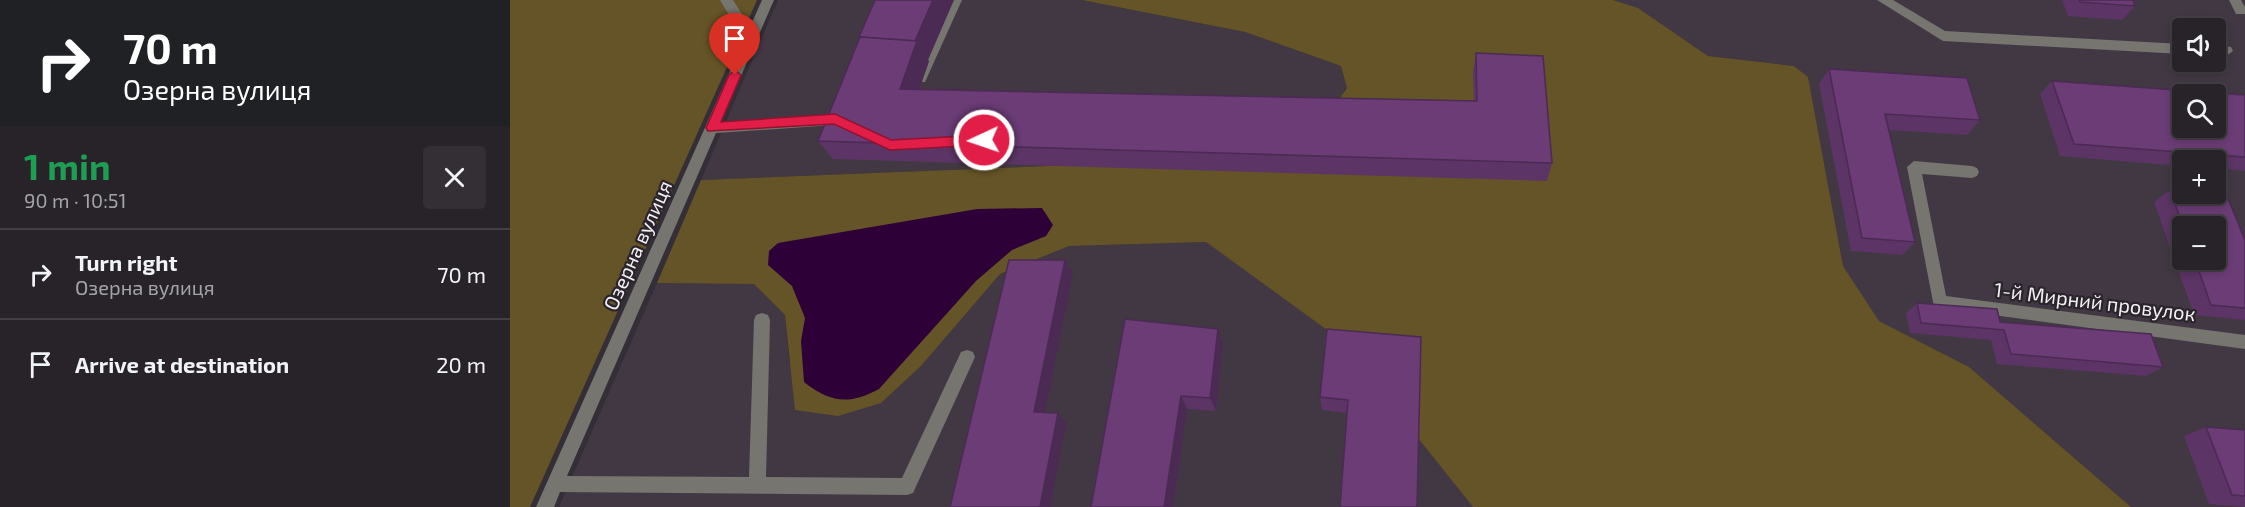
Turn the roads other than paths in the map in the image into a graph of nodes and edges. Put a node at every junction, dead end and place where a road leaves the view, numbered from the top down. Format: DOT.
graph roads {
  1 [pos="726,0"];
  2 [pos="768,0"];
  3 [pos="956,0"];
  4 [pos="1883,0"];
  5 [pos="751,40"];
  6 [pos="2172,48"];
  7 [pos="913,94"];
  8 [pos="857,112"];
  9 [pos="835,119"];
  10 [pos="712,128"];
  11 [pos="854,128"];
  12 [pos="1972,172"];
  13 [pos="762,320"];
  14 [pos="2245,342"];
  15 [pos="967,357"];
  16 [pos="555,484"];
  17 [pos="757,486"];
  18 [pos="545,507"];
  1 -- 5 [label="street"];
  2 -- 5 [label="street, Озерна вулиця"];
  3 -- 7 [label="street"];
  4 -- 6 [label="street"];
  5 -- 10 [label="street, Озерна вулиця"];
  8 -- 9 [label="street"];
  9 -- 10 [label="street"];
  9 -- 11 [label="street"];
  10 -- 16 [label="street, Озерна вулиця"];
  12 -- 14 [label="street, 1-й Мирний провулок"];
  13 -- 17 [label="street"];
  15 -- 17 [label="street"];
  16 -- 17 [label="street"];
  16 -- 18 [label="street, Озерна вулиця"];
}
